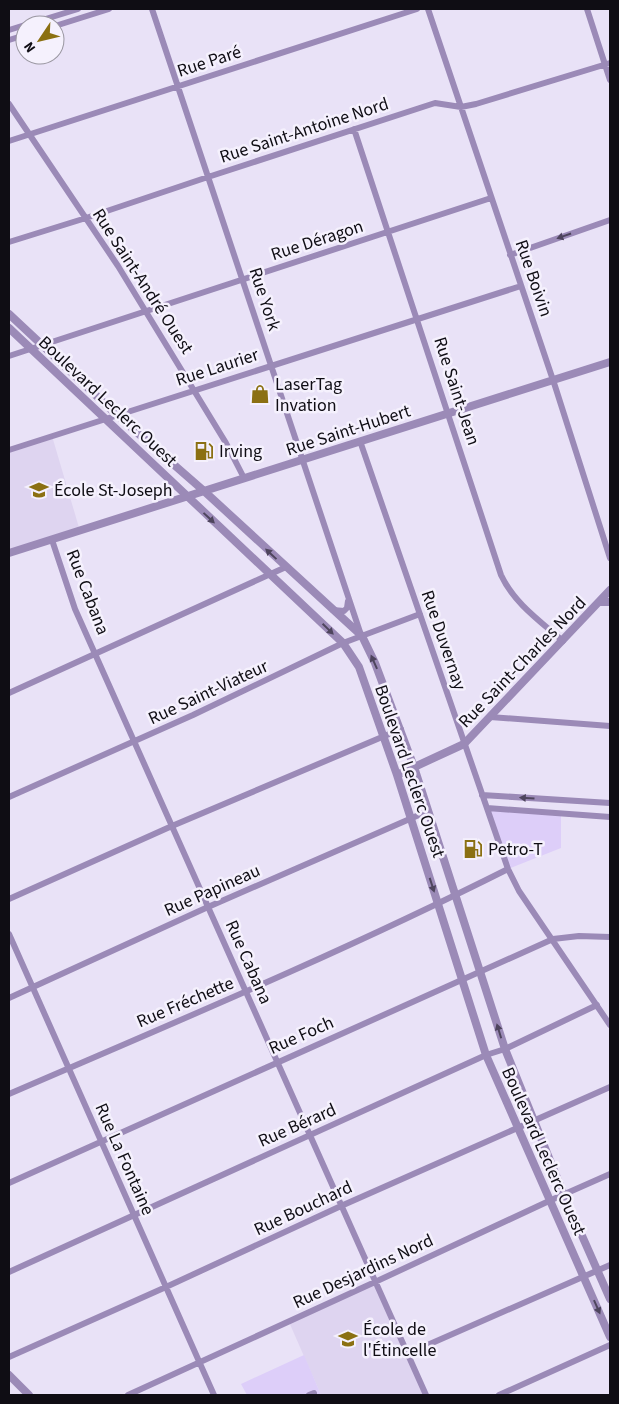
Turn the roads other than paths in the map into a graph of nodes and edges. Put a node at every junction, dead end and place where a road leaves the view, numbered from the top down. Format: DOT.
graph roads {
  1 [pos="78,9"];
  2 [pos="109,9"];
  3 [pos="152,9"];
  4 [pos="417,9"];
  5 [pos="428,9"];
  6 [pos="587,9"];
  7 [pos="58,15"];
  8 [pos="65,23"];
  9 [pos="608,63"];
  10 [pos="610,80"];
  11 [pos="178,87"];
  12 [pos="9,104"];
  13 [pos="461,108"];
  14 [pos="354,130"];
  15 [pos="29,134"];
  16 [pos="9,141"];
  17 [pos="208,177"];
  18 [pos="491,198"];
  19 [pos="86,218"];
  20 [pos="610,220"];
  21 [pos="388,232"];
  22 [pos="9,242"];
  23 [pos="510,255"];
  24 [pos="242,280"];
  25 [pos="521,286"];
  26 [pos="146,311"];
  27 [pos="9,314"];
  28 [pos="418,319"];
  29 [pos="9,328"];
  30 [pos="42,345"];
  31 [pos="30,349"];
  32 [pos="9,356"];
  33 [pos="610,362"];
  34 [pos="271,366"];
  35 [pos="552,380"];
  36 [pos="195,390"];
  37 [pos="448,414"];
  38 [pos="117,415"];
  39 [pos="105,419"];
  40 [pos="360,441"];
  41 [pos="9,450"];
  42 [pos="302,460"];
  43 [pos="244,478"];
  44 [pos="204,491"];
  45 [pos="186,497"];
  46 [pos="52,540"];
  47 [pos="9,553"];
  48 [pos="610,558"];
  49 [pos="286,567"];
  50 [pos="271,574"];
  51 [pos="610,590"];
  52 [pos="348,599"];
  53 [pos="599,602"];
  54 [pos="610,602"];
  55 [pos="333,610"];
  56 [pos="420,614"];
  57 [pos="362,636"];
  58 [pos="562,640"];
  59 [pos="343,643"];
  60 [pos="96,654"];
  61 [pos="9,693"];
  62 [pos="490,717"];
  63 [pos="610,726"];
  64 [pos="401,729"];
  65 [pos="384,736"];
  66 [pos="135,742"];
  67 [pos="464,744"];
  68 [pos="414,767"];
  69 [pos="397,775"];
  70 [pos="482,795"];
  71 [pos="9,797"];
  72 [pos="551,799"];
  73 [pos="590,802"];
  74 [pos="610,803"];
  75 [pos="487,808"];
  76 [pos="428,811"];
  77 [pos="550,812"];
  78 [pos="589,815"];
  79 [pos="610,817"];
  80 [pos="410,818"];
  81 [pos="172,826"];
  82 [pos="508,870"];
  83 [pos="454,896"];
  84 [pos="9,899"];
  85 [pos="438,904"];
  86 [pos="208,907"];
  87 [pos="9,934"];
  88 [pos="610,937"];
  89 [pos="553,939"];
  90 [pos="481,972"];
  91 [pos="461,980"];
  92 [pos="32,988"];
  93 [pos="246,992"];
  94 [pos="9,998"];
  95 [pos="597,1005"];
  96 [pos="610,1025"];
  97 [pos="505,1048"];
  98 [pos="486,1056"];
  99 [pos="277,1062"];
  100 [pos="68,1068"];
  101 [pos="610,1087"];
  102 [pos="9,1094"];
  103 [pos="534,1121"];
  104 [pos="517,1128"];
  105 [pos="310,1136"];
  106 [pos="101,1141"];
  107 [pos="610,1174"];
  108 [pos="9,1183"];
  109 [pos="564,1194"];
  110 [pos="549,1201"];
  111 [pos="341,1206"];
  112 [pos="134,1216"];
  113 [pos="610,1265"];
  114 [pos="598,1270"];
  115 [pos="9,1272"];
  116 [pos="583,1277"];
  117 [pos="375,1282"];
  118 [pos="166,1287"];
  119 [pos="610,1299"];
  120 [pos="610,1337"];
  121 [pos="610,1345"];
  122 [pos="407,1354"];
  123 [pos="9,1357"];
  124 [pos="200,1363"];
  125 [pos="9,1375"];
  126 [pos="29,1395"];
  127 [pos="128,1395"];
  128 [pos="214,1395"];
  129 [pos="426,1395"];
  130 [pos="499,1395"];
  1 -- 7 [label="street"];
  2 -- 8 [label="street"];
  3 -- 11 [label="street, Rue York"];
  4 -- 11 [label="street, Rue Paré"];
  5 -- 13 [label="street, Rue Boivin"];
  6 -- 9 [label="street"];
  9 -- 10 [label="street"];
  9 -- 13 [label="street, Rue Saint-Antoine Nord"];
  11 -- 15 [label="street, Rue Paré"];
  11 -- 17 [label="street, Rue York"];
  12 -- 15 [label="street, Rue Saint-André Ouest"];
  13 -- 14 [label="street, Rue Saint-Antoine Nord"];
  13 -- 18 [label="street, Rue Boivin"];
  14 -- 17 [label="street, Rue Saint-Antoine Nord"];
  14 -- 21 [label="street, Rue Saint-Jean"];
  15 -- 16 [label="street, Rue Paré"];
  15 -- 19 [label="street, Rue Saint-André Ouest"];
  17 -- 19 [label="street, Rue Saint-Antoine Nord"];
  17 -- 24 [label="street, Rue York"];
  18 -- 21 [label="street, Rue Déragon"];
  18 -- 23 [label="street, Rue Boivin"];
  19 -- 22 [label="street, Rue Saint-Antoine Nord"];
  19 -- 26 [label="street, Rue Saint-André Ouest"];
  20 -- 23 [label="street, one-way"];
  21 -- 24 [label="street, Rue Déragon"];
  21 -- 28 [label="street, Rue Saint-Jean"];
  23 -- 25 [label="street, Rue Boivin"];
  24 -- 26 [label="street, Rue Déragon"];
  24 -- 34 [label="street, Rue York"];
  25 -- 28 [label="street, Rue Laurier"];
  25 -- 35 [label="street, Rue Boivin"];
  26 -- 30 [label="street, Rue Déragon"];
  26 -- 36 [label="street, Rue Saint-André Ouest"];
  27 -- 30 [label="street, Boulevard Leclerc Ouest"];
  28 -- 34 [label="street, Rue Laurier"];
  28 -- 37 [label="street, Rue Saint-Jean"];
  29 -- 31 [label="street, Boulevard Leclerc Ouest"];
  30 -- 31 [label="street, Rue Déragon"];
  30 -- 38 [label="street, Boulevard Leclerc Ouest"];
  31 -- 32 [label="street, Rue Déragon"];
  31 -- 39 [label="street, Boulevard Leclerc Ouest"];
  33 -- 35 [label="street, Rue Saint-Hubert"];
  34 -- 36 [label="street, Rue Laurier"];
  34 -- 42 [label="street, Rue York"];
  35 -- 37 [label="street, Rue Saint-Hubert"];
  35 -- 48 [label="street, Rue Boivin"];
  36 -- 38 [label="street, Rue Laurier"];
  36 -- 43 [label="street, Rue Saint-André Ouest"];
  37 -- 40 [label="street, Rue Saint-Hubert"];
  37 -- 58 [label="street, Rue Saint-Jean"];
  38 -- 39 [label="street, Rue Laurier"];
  38 -- 44 [label="street, Boulevard Leclerc Ouest"];
  39 -- 41 [label="street, Rue Laurier"];
  39 -- 45 [label="street, Boulevard Leclerc Ouest"];
  40 -- 42 [label="street, Rue Saint-Hubert"];
  40 -- 56 [label="street, Rue Duvernay"];
  42 -- 43 [label="street, Rue Saint-Hubert"];
  42 -- 52 [label="street, Rue York"];
  43 -- 44 [label="street, Rue Saint-Hubert"];
  44 -- 45 [label="street, Rue Saint-Hubert"];
  49 -- 44 [label="street, Boulevard Leclerc Ouest, one-way"];
  45 -- 46 [label="street, Rue Saint-Hubert"];
  45 -- 50 [label="street, Boulevard Leclerc Ouest, one-way"];
  46 -- 47 [label="street, Rue Saint-Hubert"];
  46 -- 60 [label="street, Rue Cabana"];
  49 -- 50 [label="street"];
  49 -- 55 [label="street, Boulevard Leclerc Ouest"];
  50 -- 59 [label="street, Boulevard Leclerc Ouest, one-way"];
  50 -- 60 [label="street"];
  51 -- 53 [label="street, Rue Saint-Charles Nord"];
  52 -- 55 [label="street"];
  52 -- 57 [label="street, Rue York"];
  53 -- 54 [label="street"];
  53 -- 58 [label="street, Rue Saint-Charles Nord"];
  55 -- 57 [label="street, Boulevard Leclerc Ouest"];
  56 -- 57 [label="street, Rue Saint-Viateur"];
  56 -- 67 [label="street, Rue Duvernay"];
  57 -- 59 [label="street, Rue Saint-Viateur"];
  64 -- 57 [label="street, Boulevard Leclerc Ouest, one-way"];
  58 -- 62 [label="street, Rue Saint-Charles Nord"];
  59 -- 65 [label="street, Boulevard Leclerc Ouest"];
  59 -- 66 [label="street, Rue Saint-Viateur"];
  60 -- 61 [label="street"];
  60 -- 66 [label="street, Rue Cabana"];
  62 -- 63 [label="street"];
  62 -- 67 [label="street, Rue Saint-Charles Nord"];
  64 -- 65 [label="street"];
  64 -- 68 [label="street, Boulevard Leclerc Ouest"];
  65 -- 69 [label="street, Boulevard Leclerc Ouest"];
  65 -- 81 [label="street"];
  66 -- 71 [label="street, Rue Saint-Viateur"];
  66 -- 81 [label="street, Rue Cabana"];
  67 -- 68 [label="street, Rue Saint-Charles Nord"];
  67 -- 70 [label="street, Rue Duvernay"];
  68 -- 69 [label="street, Rue Saint-Charles Nord"];
  68 -- 76 [label="street, Boulevard Leclerc Ouest"];
  69 -- 80 [label="street, Boulevard Leclerc Ouest"];
  72 -- 70 [label="street, one-way"];
  70 -- 75 [label="street, Rue Duvernay"];
  72 -- 73 [label="street"];
  72 -- 77 [label="street"];
  73 -- 74 [label="street"];
  73 -- 78 [label="street"];
  75 -- 77 [label="street"];
  75 -- 82 [label="street, Rue Duvernay"];
  76 -- 80 [label="street, Rue Papineau"];
  76 -- 83 [label="street, Boulevard Leclerc Ouest"];
  77 -- 78 [label="street"];
  78 -- 79 [label="street"];
  80 -- 85 [label="street, Boulevard Leclerc Ouest, one-way"];
  80 -- 86 [label="street, Rue Papineau"];
  81 -- 84 [label="street"];
  81 -- 86 [label="street, Rue Cabana"];
  82 -- 83 [label="street, Rue Fréchette"];
  82 -- 89 [label="street, Rue Duvernay"];
  83 -- 85 [label="street, Rue Fréchette"];
  83 -- 90 [label="street, Boulevard Leclerc Ouest"];
  85 -- 91 [label="street, Boulevard Leclerc Ouest"];
  85 -- 93 [label="street, Rue Fréchette"];
  86 -- 92 [label="street, Rue Papineau"];
  86 -- 93 [label="street, Rue Cabana"];
  87 -- 92 [label="street, Rue La Fontaine"];
  88 -- 89 [label="street, Rue Foch"];
  89 -- 90 [label="street, Rue Foch"];
  89 -- 95 [label="street, Rue Duvernay"];
  90 -- 91 [label="street, Rue Foch"];
  97 -- 90 [label="street, Boulevard Leclerc Ouest, one-way"];
  91 -- 98 [label="street, Boulevard Leclerc Ouest"];
  91 -- 99 [label="street, Rue Foch"];
  92 -- 94 [label="street, Rue Papineau"];
  92 -- 100 [label="street, Rue La Fontaine"];
  93 -- 99 [label="street, Rue Cabana"];
  93 -- 100 [label="street, Rue Fréchette"];
  95 -- 96 [label="street, Rue Duvernay"];
  95 -- 97 [label="street, Rue Bérard"];
  97 -- 98 [label="street, Rue Bérard"];
  97 -- 103 [label="street, Boulevard Leclerc Ouest"];
  98 -- 104 [label="street, Boulevard Leclerc Ouest"];
  98 -- 105 [label="street, Rue Bérard"];
  99 -- 105 [label="street, Rue Cabana"];
  99 -- 106 [label="street, Rue Foch"];
  100 -- 102 [label="street, Rue Fréchette"];
  100 -- 106 [label="street, Rue La Fontaine"];
  101 -- 103 [label="street, Rue Bouchard"];
  103 -- 104 [label="street, Rue Bouchard"];
  103 -- 109 [label="street, Boulevard Leclerc Ouest"];
  104 -- 110 [label="street, Boulevard Leclerc Ouest"];
  104 -- 111 [label="street, Rue Bouchard"];
  105 -- 111 [label="street, Rue Cabana"];
  105 -- 112 [label="street, Rue Bérard"];
  106 -- 108 [label="street, Rue Foch"];
  106 -- 112 [label="street, Rue La Fontaine"];
  107 -- 109 [label="street, Rue Desjardins Nord"];
  109 -- 110 [label="street, Rue Desjardins Nord"];
  109 -- 114 [label="street, Boulevard Leclerc Ouest"];
  110 -- 116 [label="street, Boulevard Leclerc Ouest"];
  110 -- 117 [label="street, Rue Desjardins Nord"];
  111 -- 117 [label="street, Rue Cabana"];
  111 -- 118 [label="street, Rue Bouchard"];
  112 -- 115 [label="street, Rue Bérard"];
  112 -- 118 [label="street, Rue La Fontaine"];
  113 -- 114 [label="street"];
  114 -- 116 [label="street"];
  114 -- 119 [label="street, Boulevard Leclerc Ouest"];
  116 -- 120 [label="street, Boulevard Leclerc Ouest, one-way"];
  116 -- 122 [label="street"];
  117 -- 122 [label="street, Rue Cabana"];
  117 -- 124 [label="street, Rue Desjardins Nord"];
  118 -- 123 [label="street, Rue Bouchard"];
  118 -- 124 [label="street, Rue La Fontaine"];
  121 -- 130 [label="street"];
  122 -- 129 [label="street, Rue Cabana"];
  124 -- 127 [label="street, Rue Desjardins Nord"];
  124 -- 128 [label="street, Rue La Fontaine"];
  125 -- 126 [label="street"];
}
